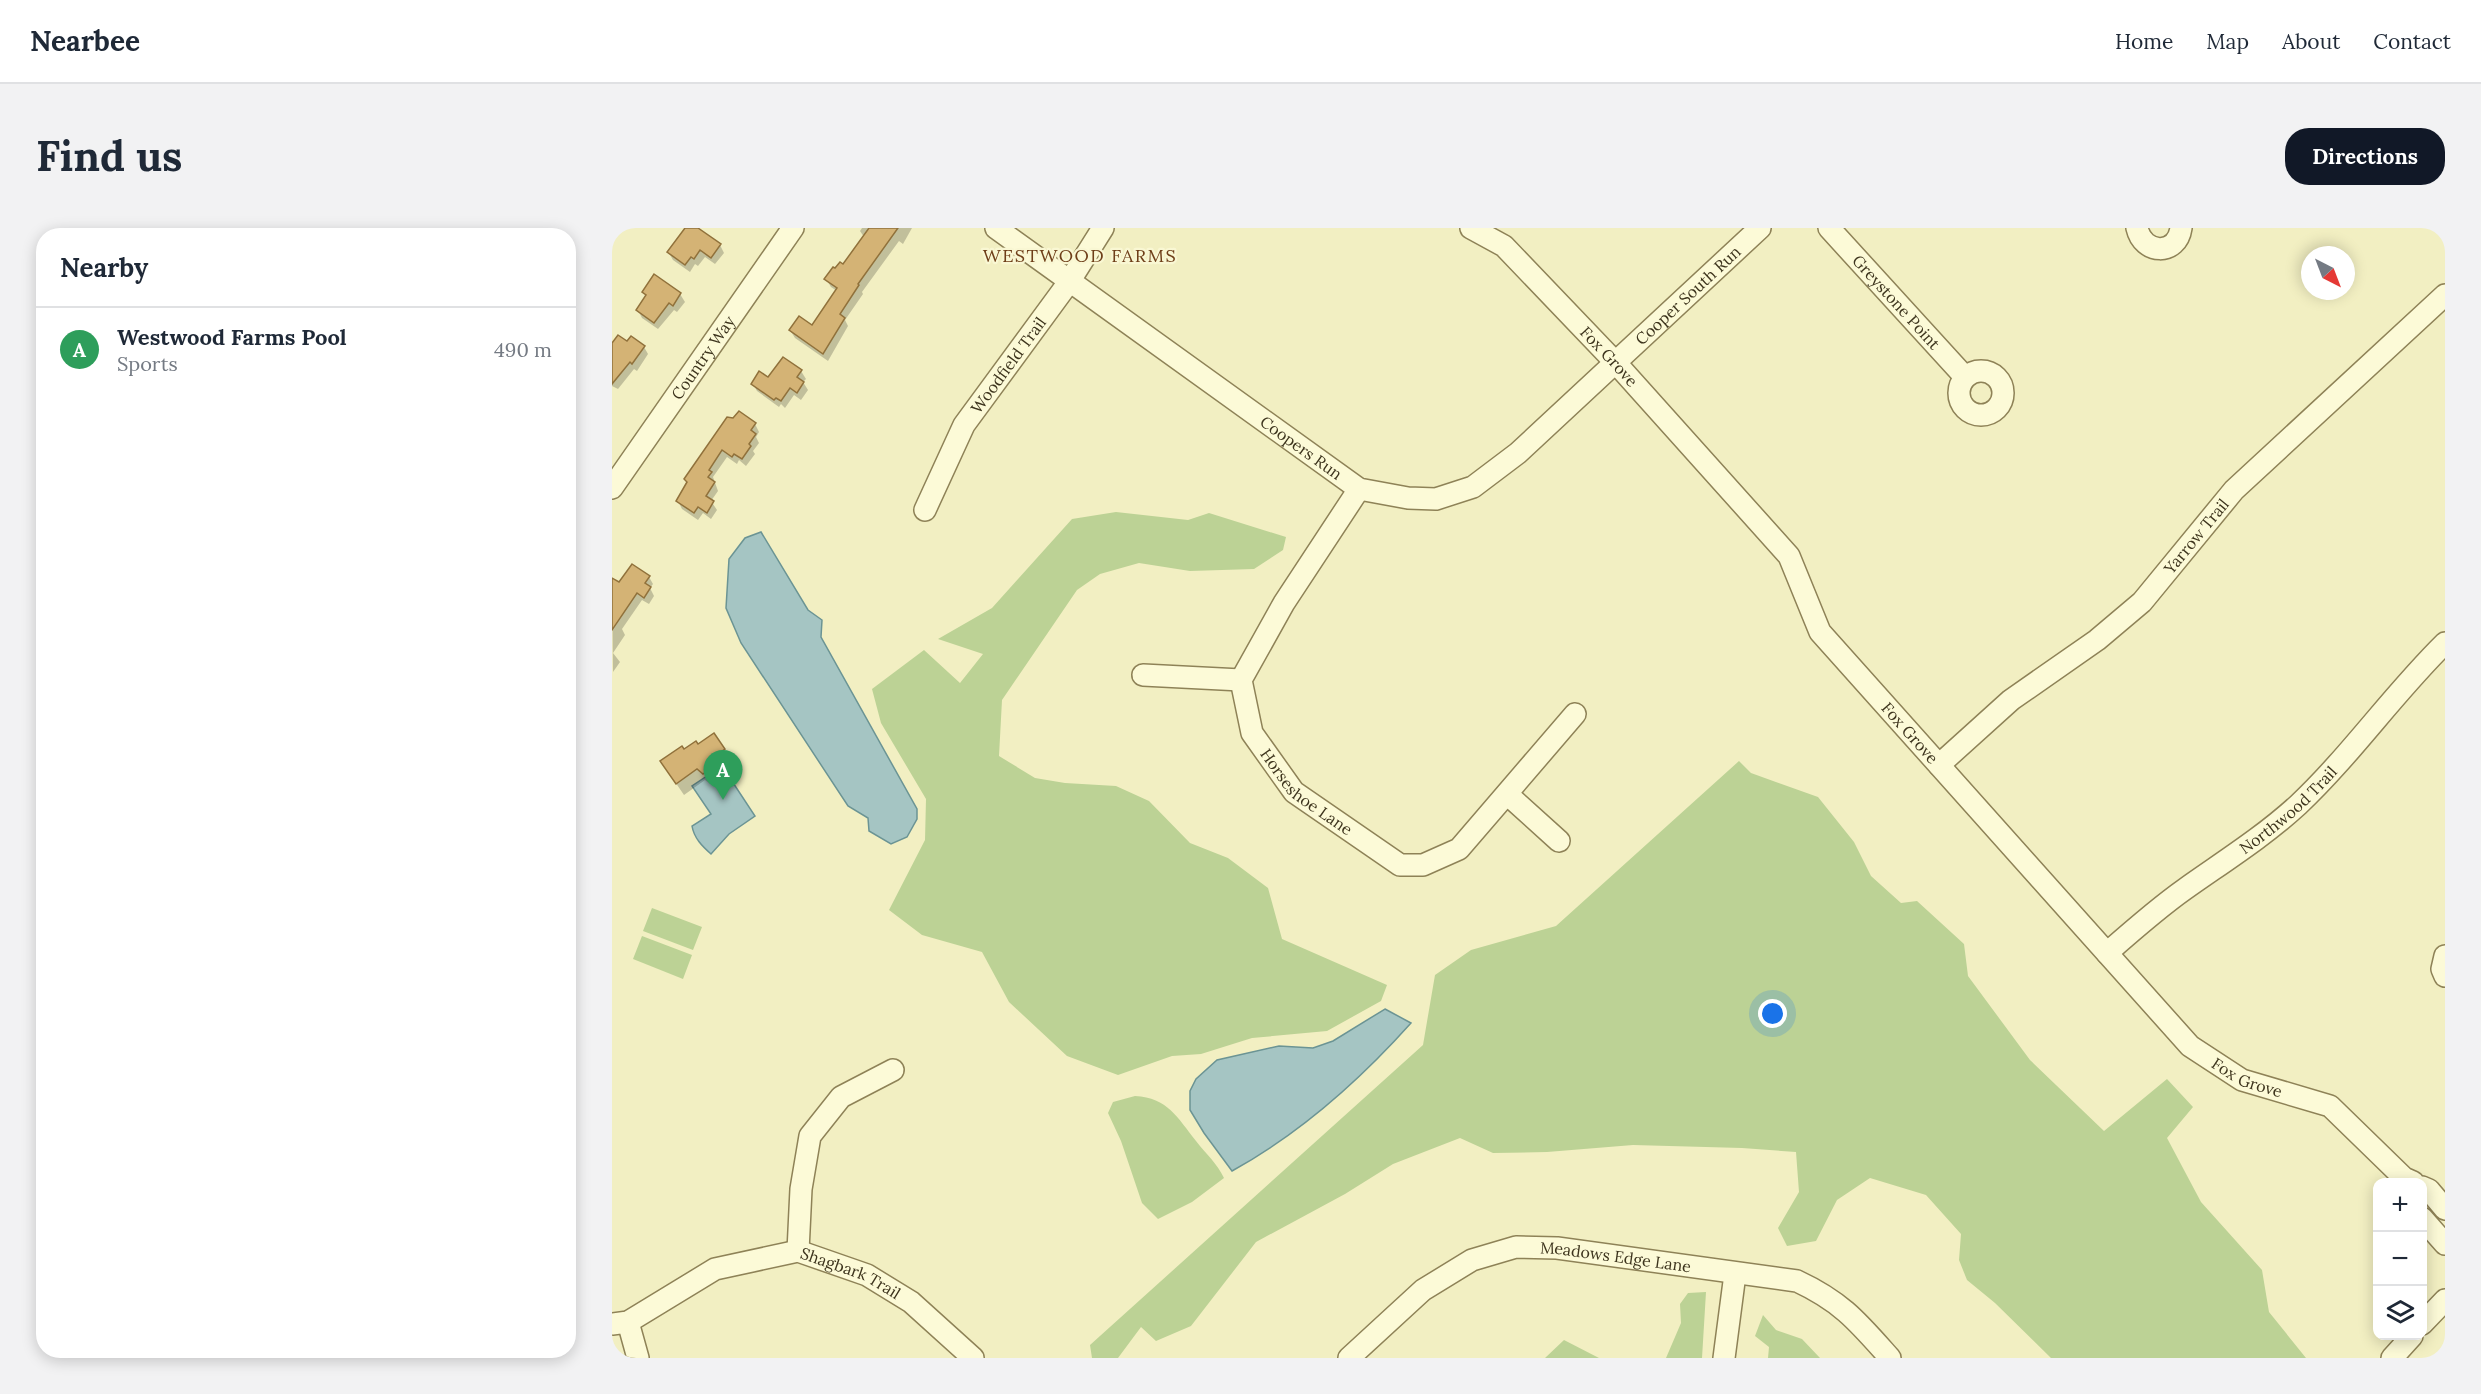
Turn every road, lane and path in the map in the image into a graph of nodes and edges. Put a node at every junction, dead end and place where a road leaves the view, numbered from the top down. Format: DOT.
graph roads {
  1 [pos="793,228"];
  2 [pos="996,228"];
  3 [pos="1103,228"];
  4 [pos="1470,228"];
  5 [pos="1760,228"];
  6 [pos="1829,228"];
  7 [pos="2138,228"];
  8 [pos="2181,228"];
  9 [pos="1069,282"];
  10 [pos="2445,295"];
  11 [pos="1615,362"];
  12 [pos="1965,377"];
  13 [pos="612,488"];
  14 [pos="1359,489"];
  15 [pos="925,510"];
  16 [pos="2445,643"];
  17 [pos="1143,675"];
  18 [pos="1241,680"];
  19 [pos="1575,714"];
  20 [pos="1939,765"];
  21 [pos="1507,794"];
  22 [pos="1559,841"];
  23 [pos="2107,953"];
  24 [pos="2445,956"];
  25 [pos="2445,976"];
  26 [pos="893,1070"];
  27 [pos="2407,1178"];
  28 [pos="2427,1189"];
  29 [pos="2445,1209"];
  30 [pos="2427,1224"];
  31 [pos="2445,1244"];
  32 [pos="798,1251"];
  33 [pos="1735,1274"];
  34 [pos="2445,1300"];
  35 [pos="2427,1319"];
  36 [pos="620,1323"];
  37 [pos="2408,1340"];
  38 [pos="638,1358"];
  39 [pos="973,1358"];
  40 [pos="1349,1358"];
  41 [pos="1724,1358"];
  42 [pos="1890,1358"];
  43 [pos="2392,1358"];
  1 -- 13 [label="street, Country Way"];
  2 -- 9 [label="street, Coopers Run"];
  3 -- 9 [label="street, Woodfield Trail"];
  4 -- 11 [label="street, Fox Grove"];
  5 -- 11 [label="street, Cooper South Run"];
  6 -- 12 [label="street, Greystone Point"];
  7 -- 8 [label="street"];
  9 -- 14 [label="street, Coopers Run"];
  9 -- 15 [label="street, Woodfield Trail"];
  10 -- 20 [label="street, Yarrow Trail"];
  11 -- 14 [label="street, Coopers Run"];
  11 -- 20 [label="street, Fox Grove"];
  14 -- 18 [label="street"];
  16 -- 23 [label="street, Northwood Trail"];
  17 -- 18 [label="street"];
  18 -- 21 [label="street, Horseshoe Lane"];
  19 -- 21 [label="street, Horseshoe Lane"];
  20 -- 23 [label="street, Fox Grove"];
  21 -- 22 [label="street"];
  23 -- 27 [label="street, Fox Grove"];
  24 -- 25 [label="street"];
  26 -- 32 [label="street"];
  28 -- 29 [label="street, Fox Grove"];
  30 -- 31 [label="street"];
  32 -- 36 [label="street, Shagbark Trail"];
  32 -- 39 [label="street, Shagbark Trail"];
  33 -- 40 [label="street, Meadows Edge Lane"];
  33 -- 41 [label="street"];
  33 -- 42 [label="street, Meadows Edge Lane"];
  34 -- 35 [label="street"];
  36 -- 38 [label="street"];
  37 -- 43 [label="street"];
}
